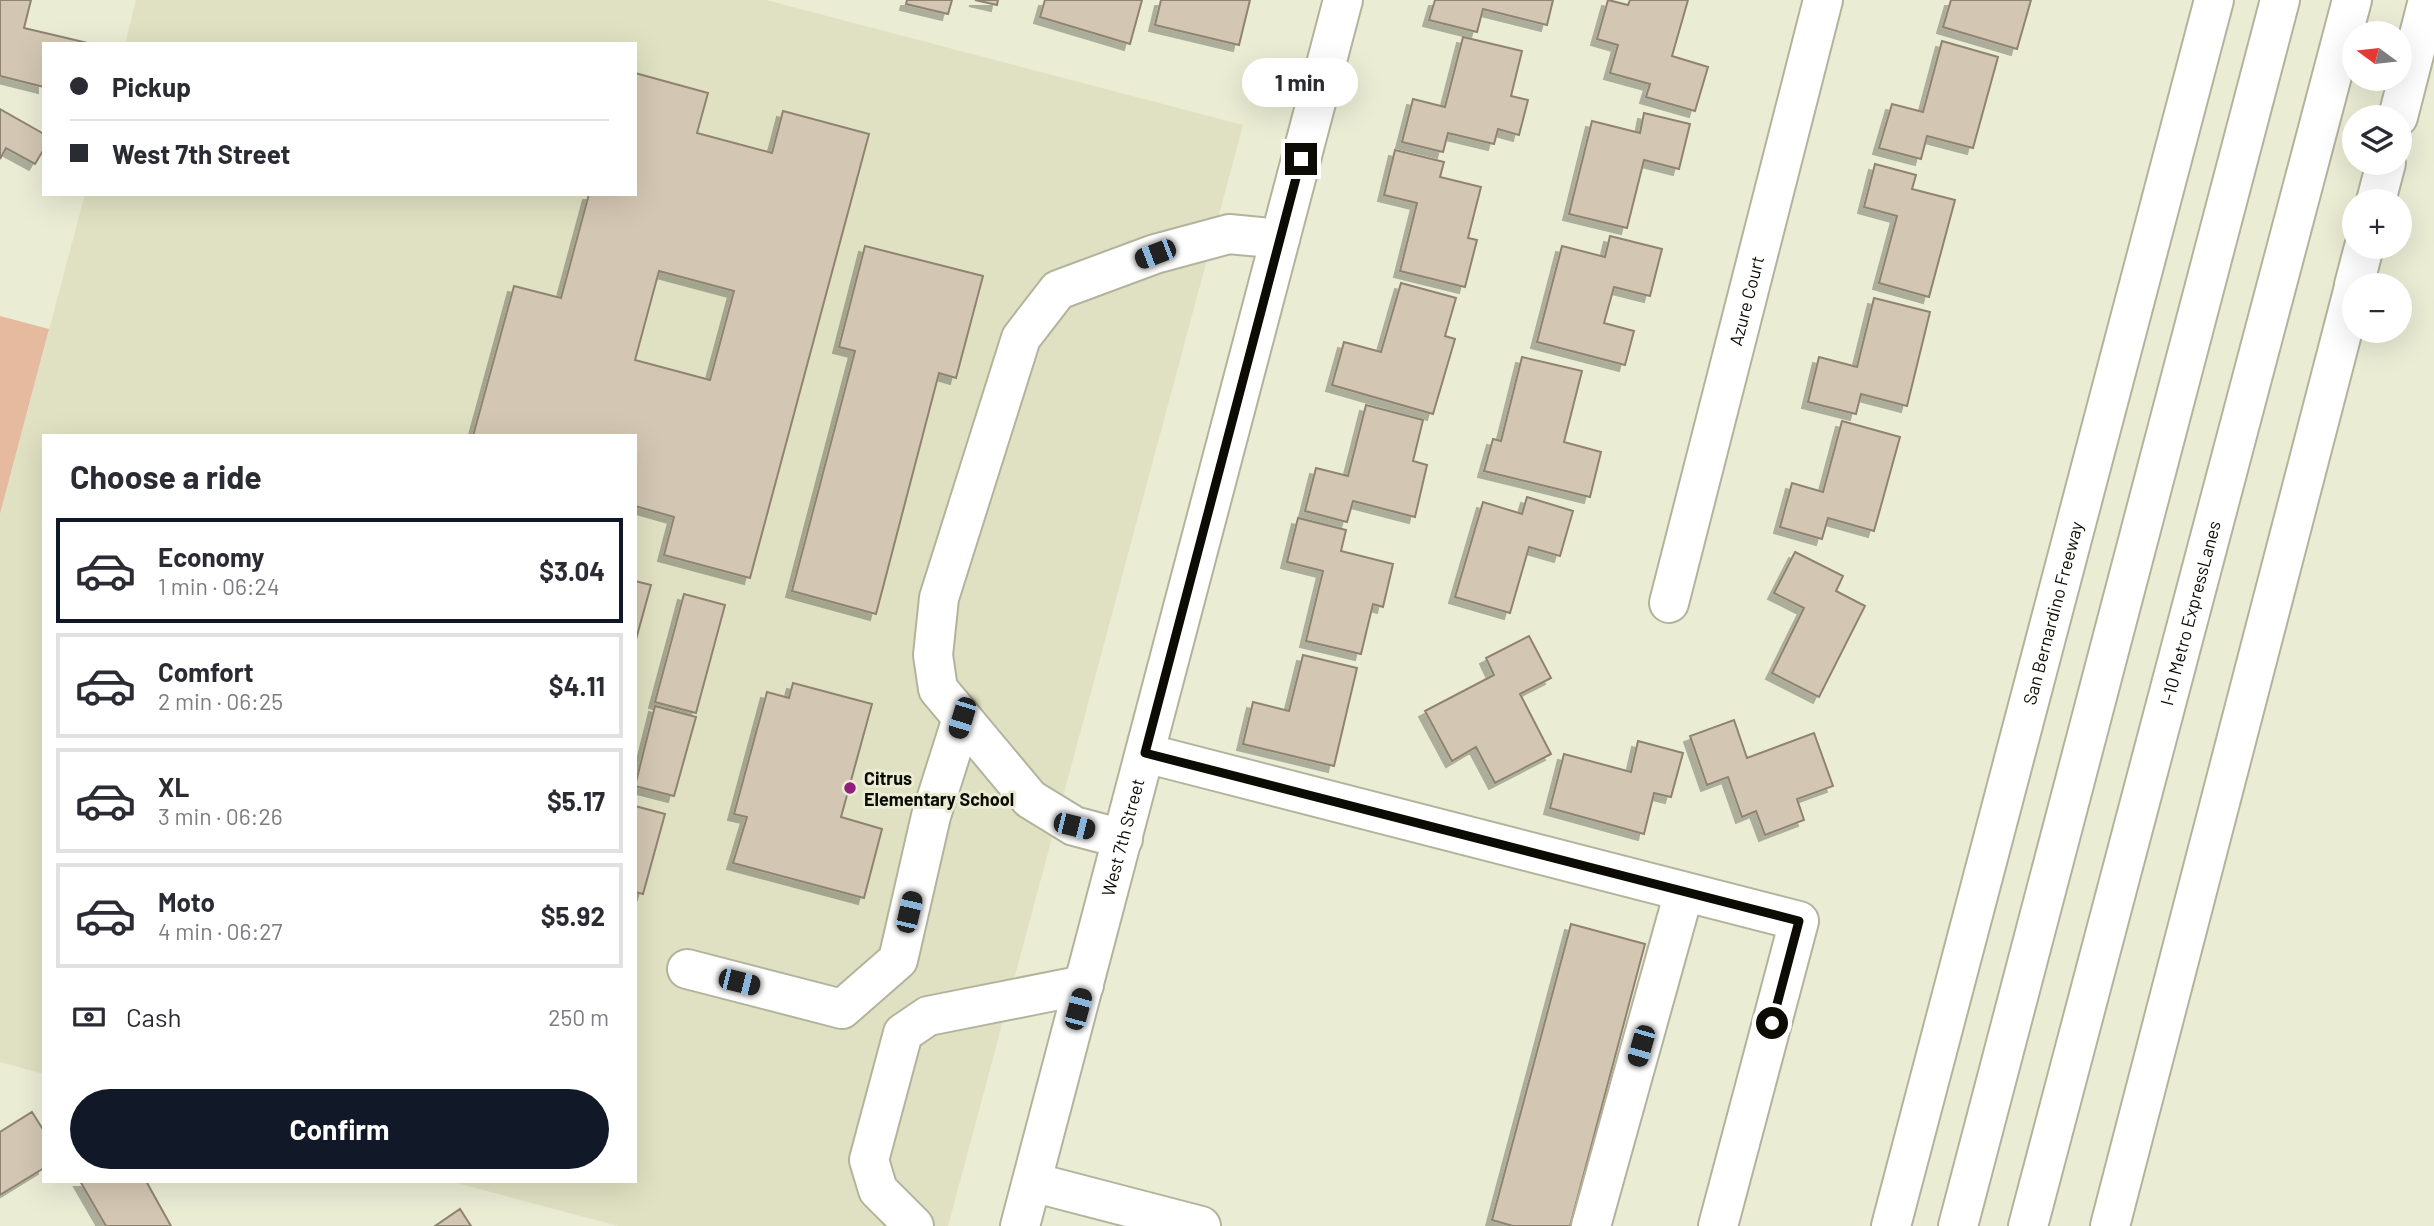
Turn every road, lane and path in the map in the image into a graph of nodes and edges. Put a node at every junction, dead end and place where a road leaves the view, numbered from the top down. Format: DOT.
graph roads {
  1 [pos="1343,0"];
  2 [pos="1823,0"];
  3 [pos="2214,0"];
  4 [pos="2280,0"];
  5 [pos="2352,0"];
  6 [pos="2428,0"];
  7 [pos="2401,105"];
  8 [pos="1280,239"];
  9 [pos="2342,332"];
  10 [pos="1669,603"];
  11 [pos="962,718"];
  12 [pos="1145,753"];
  13 [pos="1123,839"];
  14 [pos="1684,892"];
  15 [pos="687,969"];
  16 [pos="1084,985"];
  17 [pos="1032,1182"];
  18 [pos="914,1226"];
  19 [pos="1020,1226"];
  20 [pos="1200,1226"];
  21 [pos="1591,1226"];
  22 [pos="1718,1226"];
  23 [pos="1891,1226"];
  24 [pos="1958,1226"];
  25 [pos="2028,1226"];
  26 [pos="2110,1226"];
  1 -- 8 [label="main road, West 7th Street"];
  2 -- 10 [label="main road, Azure Court"];
  3 -- 23 [label="main road, San Bernardino Freeway"];
  4 -- 24 [label="main road"];
  5 -- 25 [label="main road, I-10 Metro ExpressLanes"];
  6 -- 7 [label="main road"];
  8 -- 11 [label="main road"];
  8 -- 12 [label="main road, West 7th Street"];
  9 -- 26 [label="main road"];
  11 -- 13 [label="main road"];
  11 -- 15 [label="main road"];
  12 -- 13 [label="main road, West 7th Street"];
  12 -- 14 [label="main road"];
  13 -- 16 [label="main road, West 7th Street"];
  14 -- 21 [label="main road"];
  14 -- 22 [label="main road"];
  16 -- 17 [label="main road, West 7th Street"];
  16 -- 18 [label="main road"];
  17 -- 19 [label="main road, West 7th Street"];
  17 -- 20 [label="main road"];
}
